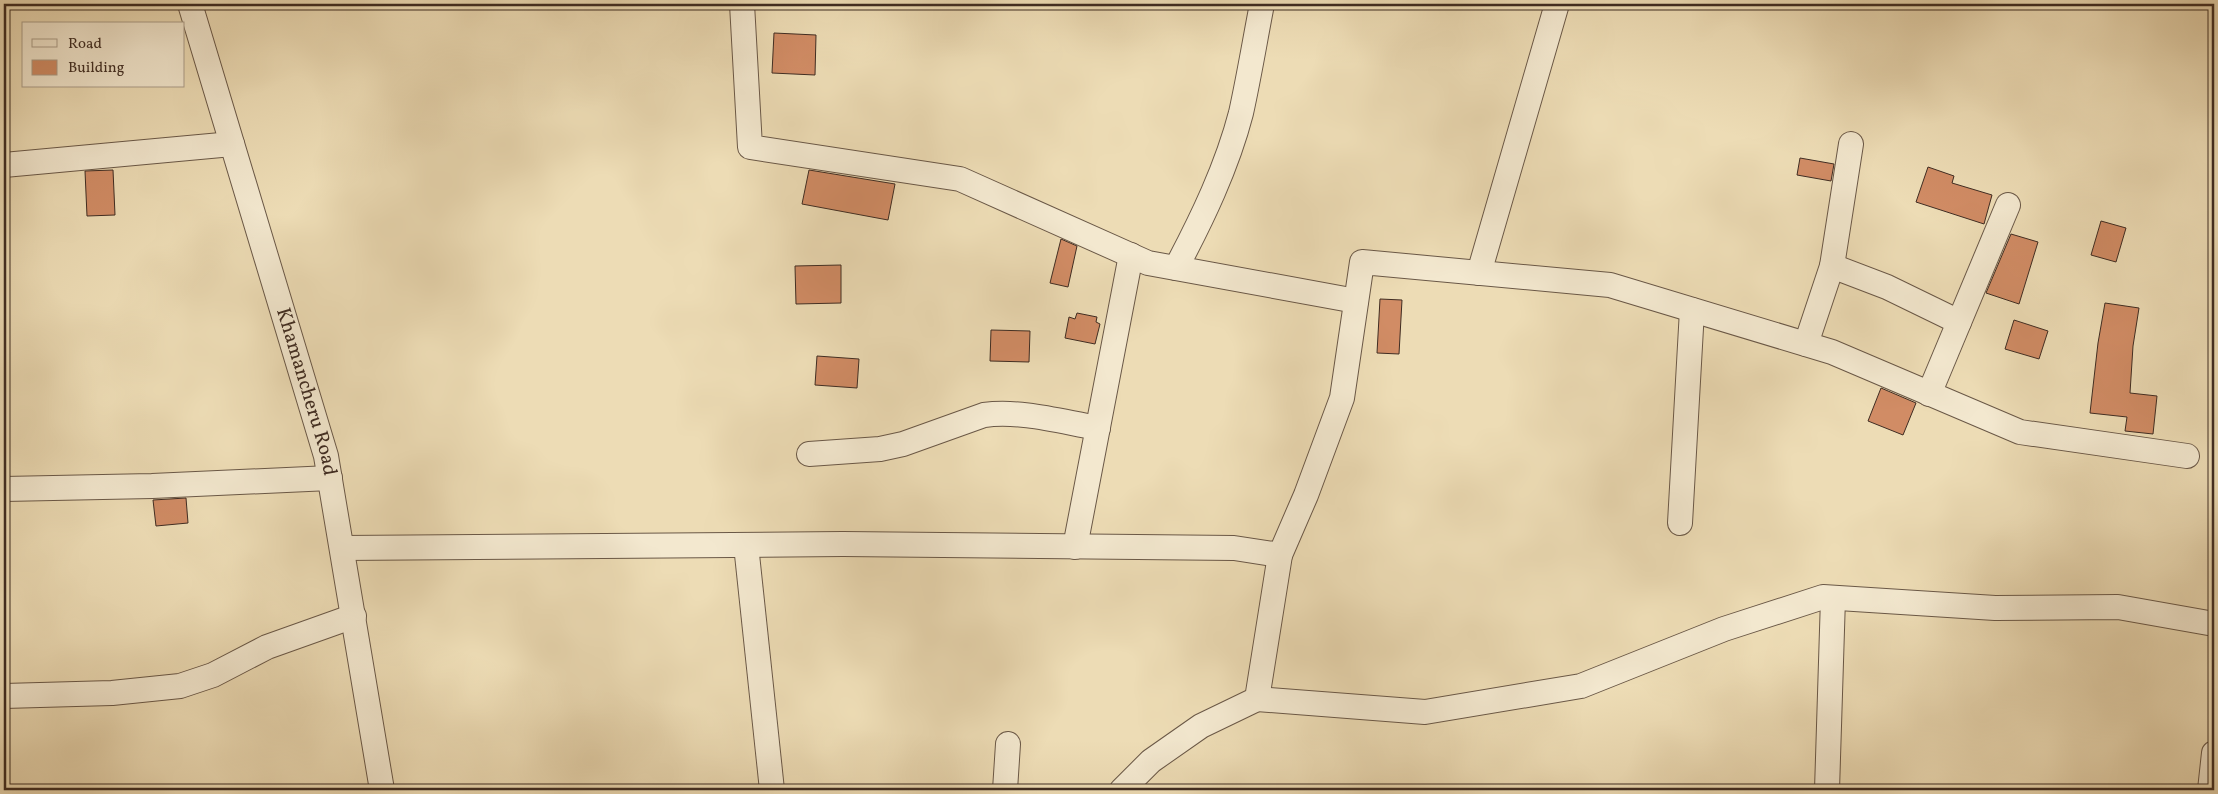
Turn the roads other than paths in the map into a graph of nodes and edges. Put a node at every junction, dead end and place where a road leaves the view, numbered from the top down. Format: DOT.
graph roads {
  1 [pos="190,4"];
  2 [pos="742,4"];
  3 [pos="1262,4"];
  4 [pos="1557,4"];
  5 [pos="232,144"];
  6 [pos="1851,144"];
  7 [pos="4,165"];
  8 [pos="2008,205"];
  9 [pos="1131,255"];
  10 [pos="1832,266"];
  11 [pos="1176,268"];
  12 [pos="1479,273"];
  13 [pos="1356,301"];
  14 [pos="1692,310"];
  15 [pos="1959,322"];
  16 [pos="1806,344"];
  17 [pos="1929,394"];
  18 [pos="1098,428"];
  19 [pos="809,454"];
  20 [pos="2187,456"];
  21 [pos="330,478"];
  22 [pos="4,489"];
  23 [pos="1680,524"];
  24 [pos="746,545"];
  25 [pos="1075,547"];
  26 [pos="342,548"];
  27 [pos="1280,556"];
  28 [pos="1833,598"];
  29 [pos="354,616"];
  30 [pos="2214,624"];
  31 [pos="4,696"];
  32 [pos="1257,699"];
  33 [pos="1008,744"];
  34 [pos="2214,754"];
  35 [pos="382,790"];
  36 [pos="772,790"];
  37 [pos="1004,790"];
  38 [pos="1122,790"];
  39 [pos="1828,790"];
  40 [pos="2210,790"];
  1 -- 5 [label="street, Khamancheru Road"];
  2 -- 9 [label="street"];
  3 -- 11 [label="street"];
  4 -- 12 [label="street"];
  5 -- 7 [label="street"];
  5 -- 21 [label="street, Khamancheru Road"];
  6 -- 10 [label="street"];
  8 -- 15 [label="street"];
  9 -- 11 [label="street"];
  9 -- 18 [label="street"];
  10 -- 15 [label="street"];
  10 -- 16 [label="street"];
  11 -- 13 [label="street"];
  12 -- 13 [label="street"];
  12 -- 14 [label="street"];
  13 -- 27 [label="street"];
  14 -- 16 [label="street"];
  14 -- 23 [label="street"];
  15 -- 17 [label="street"];
  16 -- 17 [label="street"];
  17 -- 20 [label="street"];
  18 -- 19 [label="street"];
  18 -- 25 [label="street"];
  21 -- 22 [label="street"];
  21 -- 26 [label="street, Khamancheru Road"];
  24 -- 25 [label="street"];
  24 -- 26 [label="street"];
  24 -- 36 [label="street"];
  25 -- 27 [label="street"];
  26 -- 29 [label="street, Khamancheru Road"];
  27 -- 32 [label="street"];
  28 -- 30 [label="street"];
  28 -- 32 [label="street"];
  28 -- 39 [label="street"];
  29 -- 31 [label="street"];
  29 -- 35 [label="street, Khamancheru Road"];
  32 -- 38 [label="street"];
  33 -- 37 [label="street"];
  34 -- 40 [label="street"];
}
